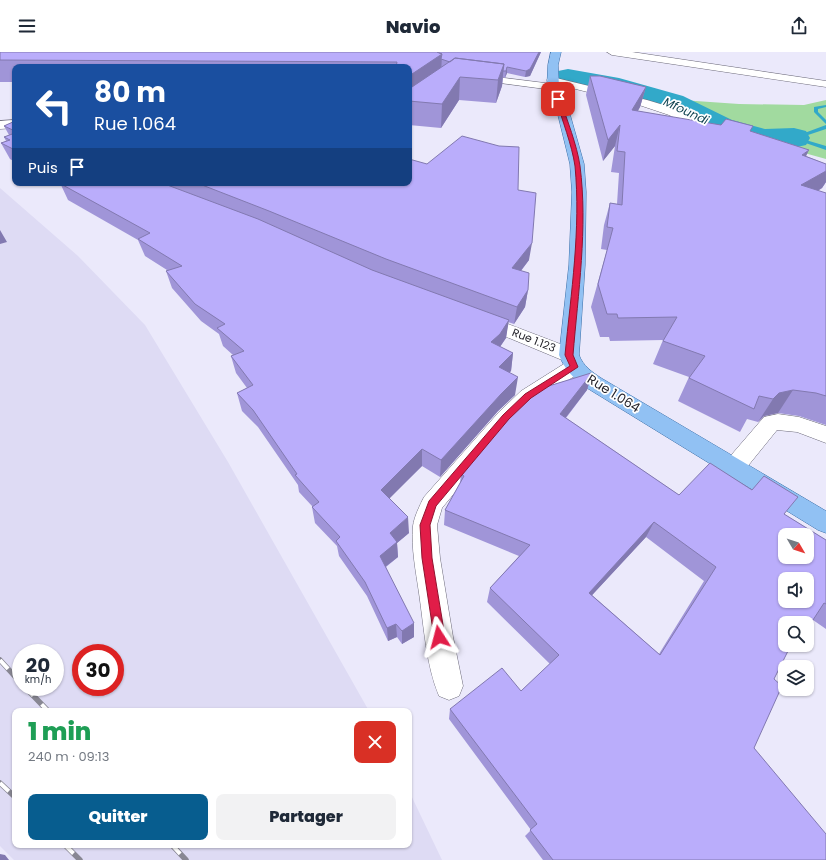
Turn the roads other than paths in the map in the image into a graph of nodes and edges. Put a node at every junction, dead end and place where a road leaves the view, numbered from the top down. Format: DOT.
graph roads {
  1 [pos="556,52"];
  2 [pos="612,52"];
  3 [pos="464,76"];
  4 [pos="552,83"];
  5 [pos="826,84"];
  6 [pos="0,124"];
  7 [pos="12,124"];
  8 [pos="724,135"];
  9 [pos="463,313"];
  10 [pos="571,361"];
  11 [pos="826,435"];
  12 [pos="735,466"];
  13 [pos="826,523"];
  14 [pos="449,686"];
  1 -- 4 [label="main road"];
  2 -- 5 [label="street"];
  3 -- 4 [label="street"];
  4 -- 8 [label="street"];
  4 -- 10 [label="main road"];
  6 -- 7 [label="street"];
  9 -- 10 [label="street, Rue 1.123"];
  10 -- 12 [label="main road, Rue 1.064"];
  10 -- 14 [label="street"];
  11 -- 12 [label="street"];
  12 -- 13 [label="main road, Rue 1.064"];
}
